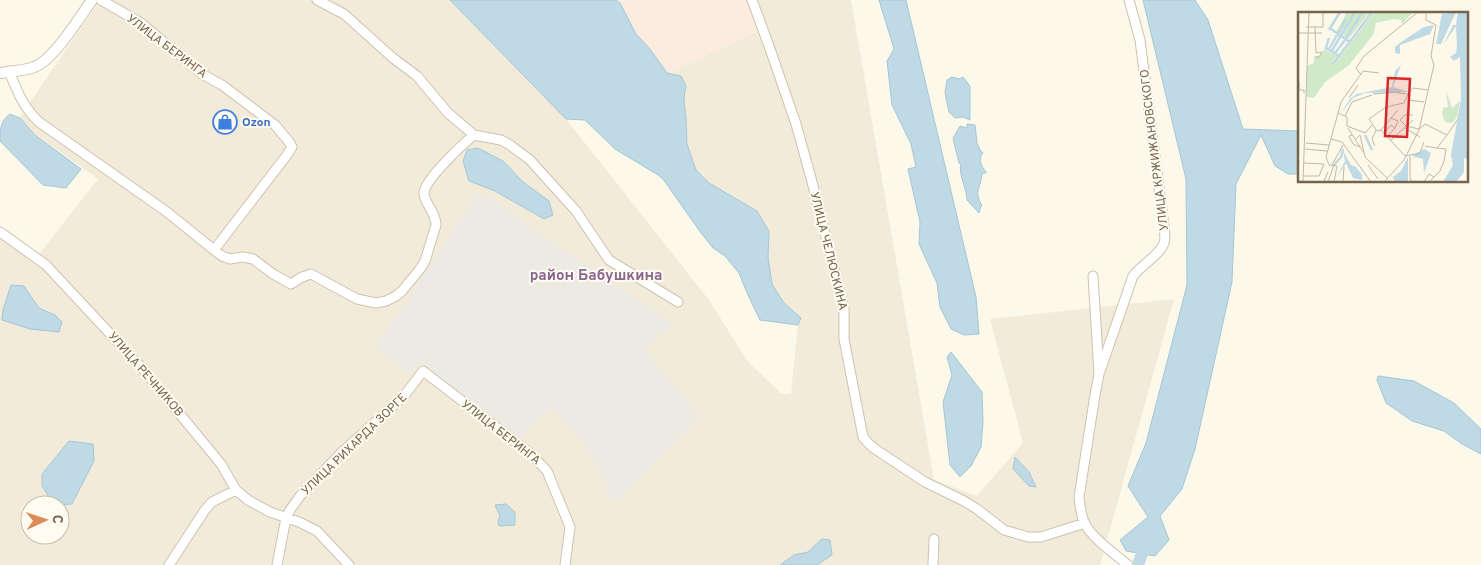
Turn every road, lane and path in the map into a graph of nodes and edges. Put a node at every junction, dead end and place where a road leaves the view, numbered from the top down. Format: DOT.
graph roads {
  1 [pos="92,0"];
  2 [pos="102,0"];
  3 [pos="317,0"];
  4 [pos="752,0"];
  5 [pos="1129,0"];
  6 [pos="5,72"];
  7 [pos="474,134"];
  8 [pos="0,232"];
  9 [pos="214,250"];
  10 [pos="1094,276"];
  11 [pos="678,302"];
  12 [pos="423,371"];
  13 [pos="1099,374"];
  14 [pos="236,490"];
  15 [pos="286,518"];
  16 [pos="1085,523"];
  17 [pos="934,539"];
  18 [pos="170,565"];
  19 [pos="277,565"];
  20 [pos="350,565"];
  21 [pos="565,565"];
  22 [pos="933,565"];
  23 [pos="1128,565"];
  1 -- 6 [label="street"];
  2 -- 9 [label="street, УЛИЦА БЕРИНГА"];
  3 -- 7 [label="street"];
  4 -- 16 [label="street, УЛИЦА ЧЕЛЮСКИНА"];
  5 -- 13 [label="street, УЛИЦА КРЖИЖАНОВСКОГО"];
  6 -- 9 [label="street"];
  7 -- 9 [label="street"];
  7 -- 11 [label="street"];
  8 -- 14 [label="street, УЛИЦА РЕЧНИКОВ"];
  10 -- 13 [label="street, УЛИЦА КРЖИЖАНОВСКОГО"];
  12 -- 15 [label="street, УЛИЦА РИХАРДА ЗОРГЕ"];
  12 -- 21 [label="street, УЛИЦА БЕРИНГА"];
  13 -- 16 [label="street, УЛИЦА КРЖИЖАНОВСКОГО"];
  14 -- 15 [label="street, УЛИЦА РЕЧНИКОВ"];
  14 -- 18 [label="street"];
  15 -- 19 [label="street, УЛИЦА РИХАРДА ЗОРГЕ"];
  15 -- 20 [label="street"];
  16 -- 23 [label="street, УЛИЦА КРЖИЖАНОВСКОГО"];
  17 -- 22 [label="street"];
}
